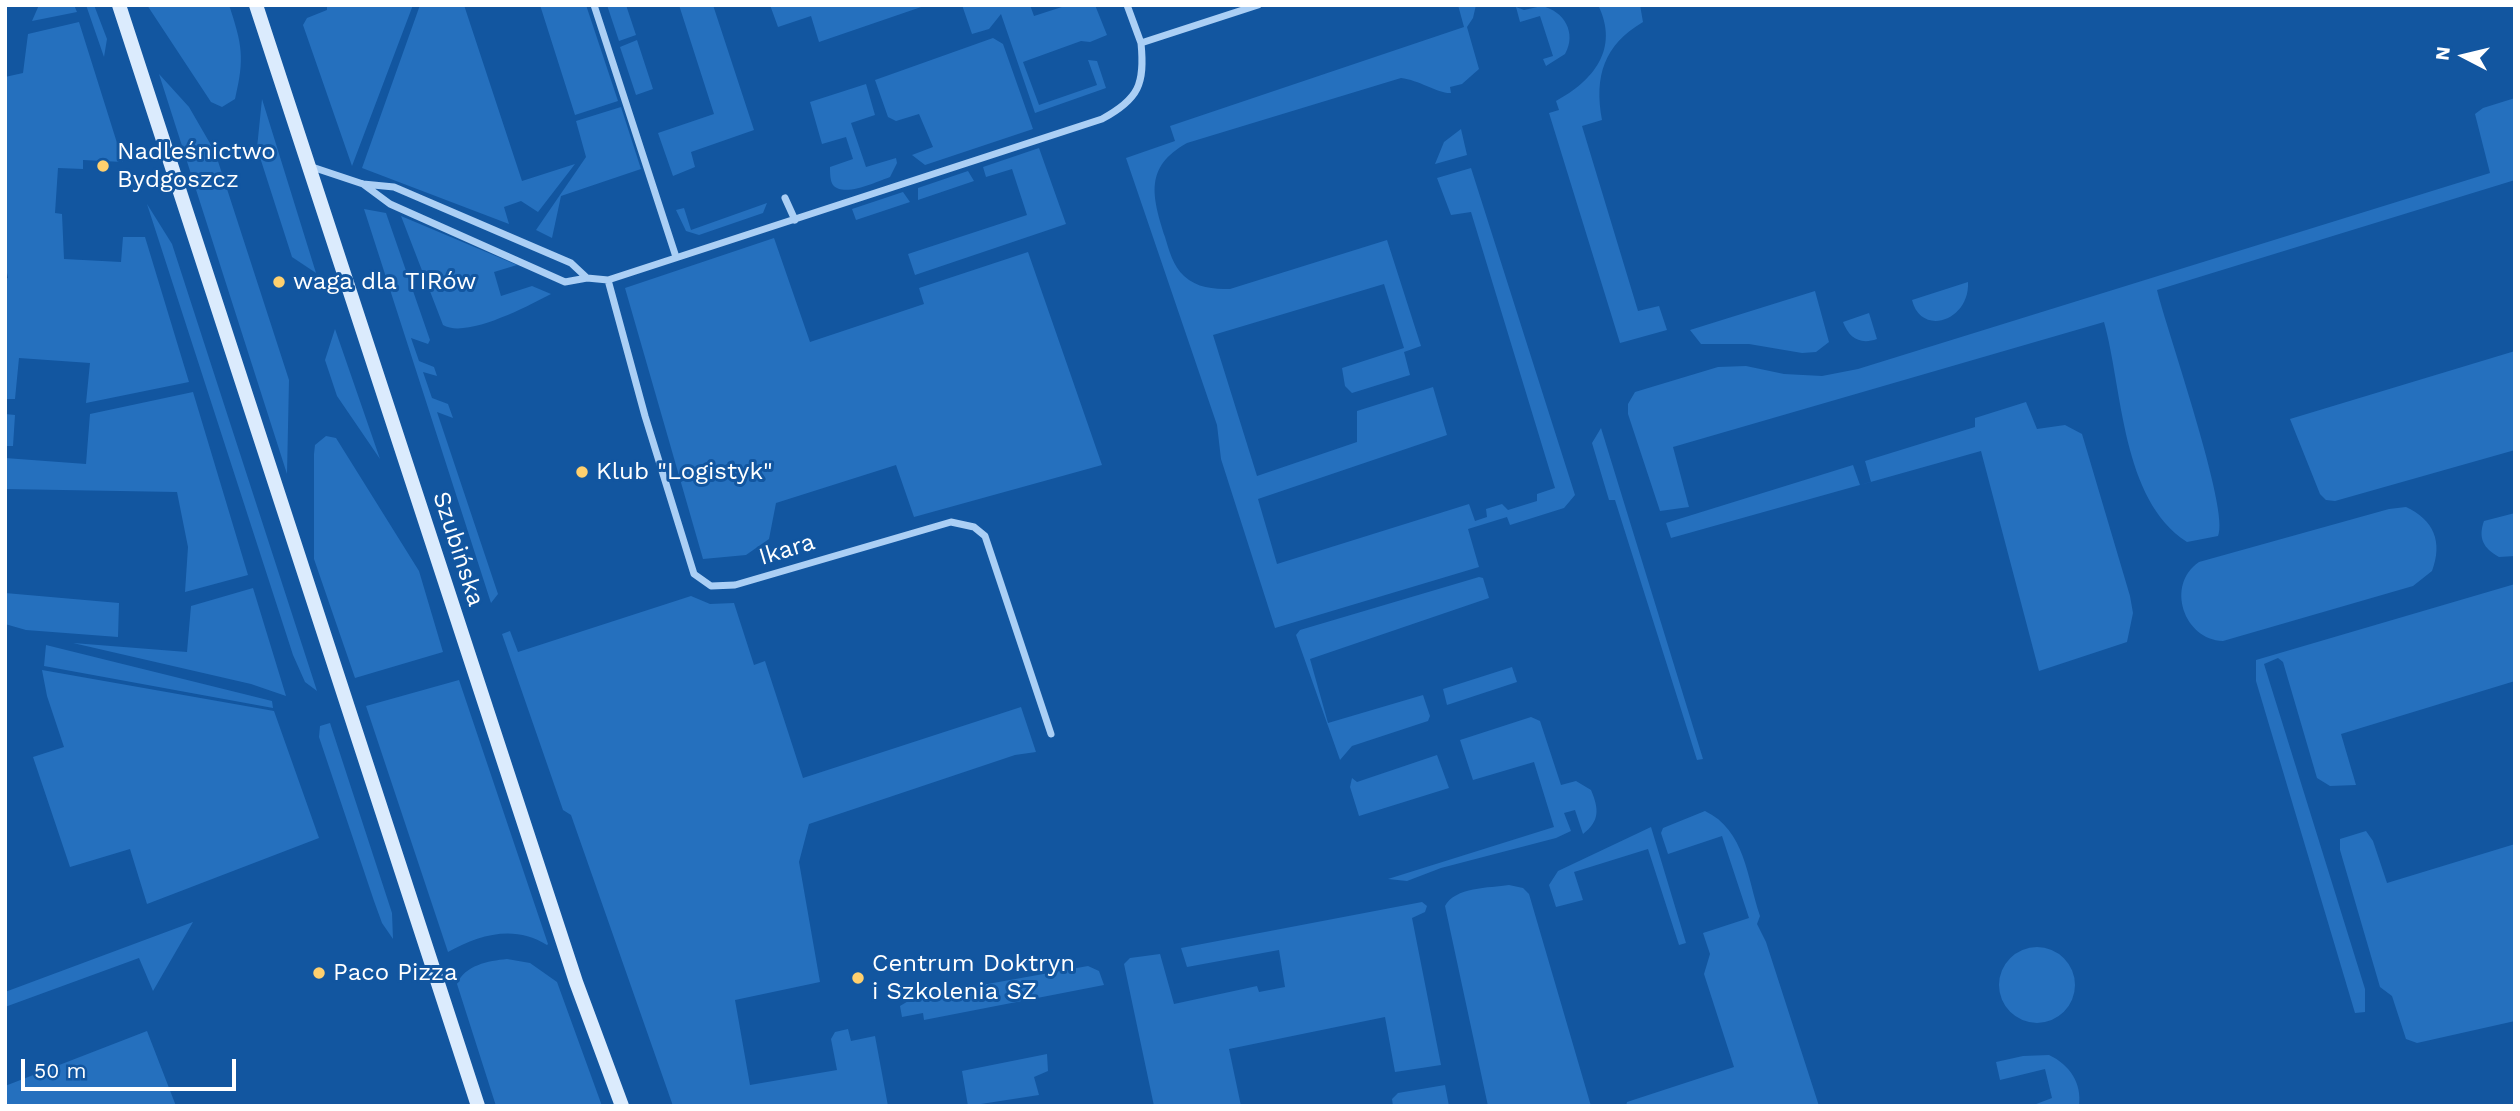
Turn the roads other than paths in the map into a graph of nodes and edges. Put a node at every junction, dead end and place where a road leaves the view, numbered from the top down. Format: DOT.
graph roads {
  1 [pos="119,5"];
  2 [pos="594,5"];
  3 [pos="1128,5"];
  4 [pos="1258,5"];
  5 [pos="257,6"];
  6 [pos="1141,43"];
  7 [pos="308,166"];
  8 [pos="363,184"];
  9 [pos="785,198"];
  10 [pos="795,220"];
  11 [pos="676,257"];
  12 [pos="587,278"];
  13 [pos="608,280"];
  14 [pos="1051,734"];
  15 [pos="478,1106"];
  16 [pos="622,1106"];
  1 -- 15 [label="main road"];
  2 -- 11 [label="street"];
  3 -- 6 [label="street"];
  4 -- 6 [label="street"];
  5 -- 7 [label="main road, Szubińska"];
  6 -- 10 [label="street"];
  7 -- 8 [label="street"];
  7 -- 16 [label="main road, Szubińska"];
  8 -- 12 [label="street"];
  8 -- 12 [label="street"];
  9 -- 10 [label="street"];
  10 -- 11 [label="street"];
  11 -- 13 [label="street"];
  12 -- 13 [label="street"];
  13 -- 14 [label="street, Ikara"];
}
